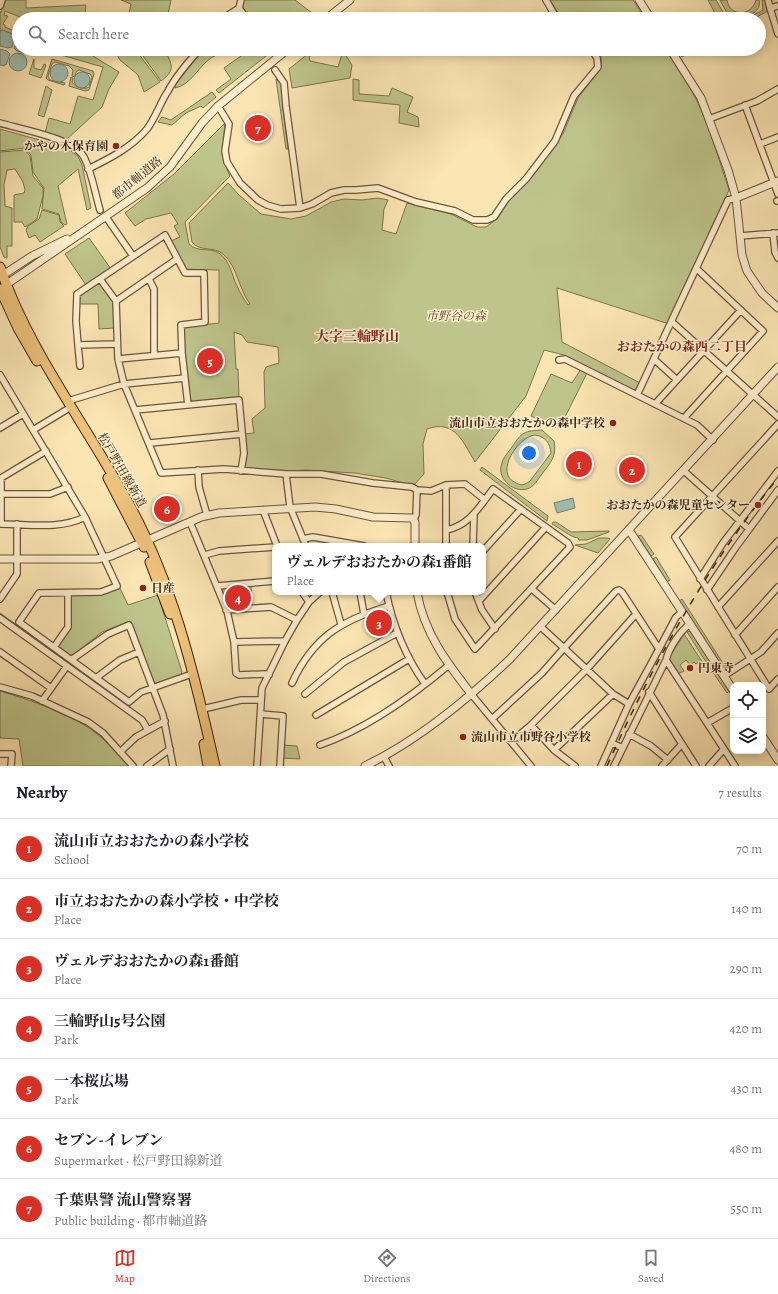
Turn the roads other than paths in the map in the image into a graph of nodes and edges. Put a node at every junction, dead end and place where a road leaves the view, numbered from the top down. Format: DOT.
graph roads {
  1 [pos="2,0"];
  2 [pos="241,0"];
  3 [pos="350,0"];
  4 [pos="546,0"];
  5 [pos="638,0"];
  6 [pos="768,0"];
  7 [pos="0,6"];
  8 [pos="778,6"];
  9 [pos="239,8"];
  10 [pos="770,8"];
  11 [pos="233,12"];
  12 [pos="242,12"];
  13 [pos="335,12"];
  14 [pos="553,12"];
  15 [pos="646,12"];
  16 [pos="778,34"];
  17 [pos="193,56"];
  18 [pos="279,56"];
  19 [pos="596,56"];
  20 [pos="674,56"];
  21 [pos="275,70"];
  22 [pos="778,89"];
  23 [pos="745,105"];
  24 [pos="218,106"];
  25 [pos="709,119"];
  26 [pos="0,123"];
  27 [pos="778,137"];
  28 [pos="760,144"];
  29 [pos="88,169"];
  30 [pos="775,182"];
  31 [pos="778,194"];
  32 [pos="736,198"];
  33 [pos="300,208"];
  34 [pos="100,210"];
  35 [pos="106,217"];
  36 [pos="86,230"];
  37 [pos="776,233"];
  38 [pos="740,236"];
  39 [pos="133,256"];
  40 [pos="778,258"];
  41 [pos="177,259"];
  42 [pos="696,269"];
  43 [pos="1,273"];
  44 [pos="100,279"];
  45 [pos="149,279"];
  46 [pos="2,287"];
  47 [pos="116,301"];
  48 [pos="778,308"];
  49 [pos="741,310"];
  50 [pos="672,322"];
  51 [pos="117,344"];
  52 [pos="78,345"];
  53 [pos="704,350"];
  54 [pos="182,352"];
  55 [pos="154,355"];
  56 [pos="118,359"];
  57 [pos="559,360"];
  58 [pos="655,360"];
  59 [pos="80,366"];
  60 [pos="778,367"];
  61 [pos="727,371"];
  62 [pos="0,375"];
  63 [pos="185,378"];
  64 [pos="677,380"];
  65 [pos="124,384"];
  66 [pos="637,395"];
  67 [pos="754,395"];
  68 [pos="655,404"];
  69 [pos="67,405"];
  70 [pos="188,405"];
  71 [pos="135,410"];
  72 [pos="23,414"];
  73 [pos="778,417"];
  74 [pos="684,418"];
  75 [pos="778,424"];
  76 [pos="0,428"];
  77 [pos="34,430"];
  78 [pos="242,434"];
  79 [pos="713,440"];
  80 [pos="150,443"];
  81 [pos="46,451"];
  82 [pos="198,470"];
  83 [pos="241,471"];
  84 [pos="684,471"];
  85 [pos="778,471"];
  86 [pos="286,474"];
  87 [pos="446,485"];
  88 [pos="68,487"];
  89 [pos="417,490"];
  90 [pos="778,490"];
  91 [pos="1,494"];
  92 [pos="711,497"];
  93 [pos="485,500"];
  94 [pos="291,508"];
  95 [pos="521,509"];
  96 [pos="263,510"];
  97 [pos="206,516"];
  98 [pos="474,516"];
  99 [pos="85,517"];
  100 [pos="414,519"];
  101 [pos="190,522"];
  102 [pos="739,522"];
  103 [pos="0,524"];
  104 [pos="17,524"];
  105 [pos="546,527"];
  106 [pos="749,529"];
  107 [pos="446,530"];
  108 [pos="629,530"];
  109 [pos="303,539"];
  110 [pos="778,541"];
  111 [pos="145,542"];
  112 [pos="275,543"];
  113 [pos="305,543"];
  114 [pos="344,543"];
  115 [pos="415,543"];
  116 [pos="446,543"];
  117 [pos="473,543"];
  118 [pos="272,547"];
  119 [pos="486,548"];
  120 [pos="205,555"];
  121 [pos="105,558"];
  122 [pos="0,559"];
  123 [pos="17,559"];
  124 [pos="700,579"];
  125 [pos="272,581"];
  126 [pos="217,586"];
  127 [pos="778,587"];
  128 [pos="532,588"];
  129 [pos="707,590"];
  130 [pos="68,593"];
  131 [pos="486,593"];
  132 [pos="304,595"];
  133 [pos="317,595"];
  134 [pos="333,595"];
  135 [pos="361,595"];
  136 [pos="387,595"];
  137 [pos="418,595"];
  138 [pos="448,595"];
  139 [pos="476,595"];
  140 [pos="484,595"];
  141 [pos="0,599"];
  142 [pos="479,601"];
  143 [pos="309,602"];
  144 [pos="389,606"];
  145 [pos="718,607"];
  146 [pos="226,610"];
  147 [pos="556,610"];
  148 [pos="682,612"];
  149 [pos="364,614"];
  150 [pos="636,614"];
  151 [pos="0,618"];
  152 [pos="297,620"];
  153 [pos="341,624"];
  154 [pos="690,624"];
  155 [pos="540,627"];
  156 [pos="495,629"];
  157 [pos="397,633"];
  158 [pos="778,633"];
  159 [pos="735,635"];
  160 [pos="284,641"];
  161 [pos="234,642"];
  162 [pos="54,647"];
  163 [pos="564,648"];
  164 [pos="658,649"];
  165 [pos="0,652"];
  166 [pos="139,652"];
  167 [pos="750,659"];
  168 [pos="71,660"];
  169 [pos="409,660"];
  170 [pos="666,660"];
  171 [pos="449,665"];
  172 [pos="67,666"];
  173 [pos="586,669"];
  174 [pos="188,675"];
  175 [pos="269,675"];
  176 [pos="724,676"];
  177 [pos="96,678"];
  178 [pos="778,679"];
  179 [pos="292,683"];
  180 [pos="426,684"];
  181 [pos="730,685"];
  182 [pos="0,687"];
  183 [pos="51,688"];
  184 [pos="153,688"];
  185 [pos="649,692"];
  186 [pos="305,694"];
  187 [pos="613,694"];
  188 [pos="472,695"];
  189 [pos="261,700"];
  190 [pos="42,701"];
  191 [pos="629,704"];
  192 [pos="203,709"];
  193 [pos="730,710"];
  194 [pos="261,714"];
  195 [pos="316,715"];
  196 [pos="492,719"];
  197 [pos="165,721"];
  198 [pos="707,724"];
  199 [pos="531,725"];
  200 [pos="148,730"];
  201 [pos="629,734"];
  202 [pos="511,742"];
  203 [pos="766,742"];
  204 [pos="611,743"];
  205 [pos="682,744"];
  206 [pos="320,745"];
  207 [pos="623,748"];
  208 [pos="170,749"];
  209 [pos="724,749"];
  210 [pos="554,750"];
  211 [pos="120,752"];
  212 [pos="0,754"];
  213 [pos="384,756"];
  214 [pos="668,760"];
  215 [pos="778,760"];
  216 [pos="11,766"];
  217 [pos="133,766"];
  218 [pos="147,766"];
  219 [pos="174,766"];
  220 [pos="208,766"];
  221 [pos="215,766"];
  222 [pos="257,766"];
  223 [pos="280,766"];
  224 [pos="365,766"];
  225 [pos="389,766"];
  226 [pos="531,766"];
  227 [pos="575,766"];
  228 [pos="601,766"];
  229 [pos="614,766"];
  230 [pos="662,766"];
  231 [pos="696,766"];
  232 [pos="709,766"];
  233 [pos="735,766"];
  1 -- 7 [label="street"];
  2 -- 9 [label="street"];
  3 -- 13 [label="street"];
  4 -- 14 [label="street"];
  5 -- 15 [label="street"];
  6 -- 10 [label="street"];
  8 -- 10 [label="street"];
  9 -- 11 [label="street"];
  9 -- 12 [label="street"];
  10 -- 16 [label="street"];
  17 -- 29 [label="street"];
  18 -- 24 [label="street, 都市軸道路"];
  19 -- 33 [label="street"];
  20 -- 25 [label="street"];
  21 -- 33 [label="street"];
  22 -- 23 [label="street"];
  23 -- 25 [label="street"];
  23 -- 28 [label="street"];
  24 -- 33 [label="street"];
  24 -- 35 [label="street, 都市軸道路"];
  25 -- 32 [label="street"];
  26 -- 29 [label="street"];
  27 -- 28 [label="street"];
  28 -- 30 [label="street"];
  29 -- 34 [label="street"];
  30 -- 31 [label="street"];
  30 -- 32 [label="street"];
  32 -- 38 [label="street"];
  32 -- 42 [label="street"];
  35 -- 36 [label="street, 都市軸道路"];
  35 -- 39 [label="street"];
  36 -- 43 [label="street"];
  36 -- 46 [label="street, 都市軸道路"];
  37 -- 38 [label="street"];
  37 -- 40 [label="street"];
  38 -- 48 [label="street"];
  39 -- 41 [label="street"];
  39 -- 44 [label="street"];
  41 -- 45 [label="street"];
  41 -- 54 [label="street"];
  42 -- 49 [label="street"];
  42 -- 50 [label="street"];
  43 -- 46 [label="main road, 松戸野田線新道"];
  44 -- 47 [label="street"];
  44 -- 52 [label="street"];
  45 -- 47 [label="street"];
  45 -- 55 [label="street"];
  46 -- 69 [label="main road, 松戸野田線新道"];
  47 -- 51 [label="street"];
  49 -- 53 [label="street"];
  49 -- 61 [label="street"];
  50 -- 53 [label="street"];
  50 -- 58 [label="street"];
  51 -- 52 [label="street"];
  51 -- 56 [label="street"];
  52 -- 59 [label="street"];
  53 -- 61 [label="street"];
  53 -- 64 [label="street"];
  54 -- 55 [label="street"];
  54 -- 63 [label="street"];
  55 -- 56 [label="street"];
  56 -- 65 [label="street"];
  57 -- 66 [label="street"];
  58 -- 64 [label="street"];
  58 -- 66 [label="street"];
  60 -- 67 [label="street"];
  61 -- 67 [label="street"];
  61 -- 74 [label="street"];
  62 -- 72 [label="street"];
  63 -- 65 [label="street"];
  63 -- 70 [label="street"];
  64 -- 68 [label="street"];
  65 -- 69 [label="street"];
  65 -- 71 [label="street"];
  66 -- 68 [label="street"];
  67 -- 73 [label="street"];
  67 -- 79 [label="street"];
  68 -- 74 [label="street"];
  69 -- 77 [label="street"];
  69 -- 111 [label="main road, 松戸野田線新道"];
  70 -- 71 [label="street"];
  70 -- 78 [label="street"];
  71 -- 80 [label="street"];
  72 -- 76 [label="street"];
  72 -- 77 [label="street"];
  74 -- 79 [label="street"];
  75 -- 92 [label="street"];
  77 -- 81 [label="street"];
  78 -- 80 [label="street"];
  78 -- 83 [label="street"];
  79 -- 84 [label="street"];
  80 -- 82 [label="street"];
  81 -- 88 [label="street"];
  81 -- 91 [label="street"];
  82 -- 83 [label="street"];
  82 -- 97 [label="street"];
  83 -- 86 [label="street"];
  84 -- 92 [label="street"];
  84 -- 108 [label="street"];
  85 -- 102 [label="street"];
  86 -- 89 [label="street"];
  86 -- 94 [label="street"];
  87 -- 89 [label="street"];
  87 -- 93 [label="street"];
  87 -- 107 [label="street"];
  88 -- 91 [label="street"];
  88 -- 99 [label="street"];
  89 -- 100 [label="street"];
  90 -- 106 [label="street"];
  91 -- 103 [label="street"];
  92 -- 102 [label="street"];
  92 -- 124 [label="street"];
  93 -- 95 [label="street"];
  93 -- 98 [label="street"];
  94 -- 96 [label="street"];
  94 -- 100 [label="street"];
  94 -- 109 [label="street"];
  95 -- 105 [label="street"];
  95 -- 119 [label="street"];
  96 -- 97 [label="street"];
  96 -- 112 [label="street"];
  97 -- 101 [label="street"];
  98 -- 107 [label="street"];
  98 -- 117 [label="street"];
  99 -- 104 [label="street"];
  99 -- 121 [label="street"];
  100 -- 115 [label="street"];
  101 -- 111 [label="street"];
  101 -- 120 [label="street"];
  102 -- 106 [label="street"];
  102 -- 124 [label="street"];
  103 -- 104 [label="street"];
  104 -- 123 [label="street"];
  105 -- 128 [label="street"];
  105 -- 131 [label="street"];
  106 -- 129 [label="street"];
  107 -- 116 [label="street"];
  108 -- 147 [label="street"];
  108 -- 148 [label="street"];
  109 -- 113 [label="street"];
  109 -- 114 [label="street"];
  110 -- 145 [label="street"];
  111 -- 121 [label="street"];
  111 -- 174 [label="main road, 松戸野田線新道"];
  111 -- 192 [label="main road, 松戸野田線新道"];
  118 -- 120 [label="street"];
  120 -- 126 [label="street"];
  121 -- 123 [label="street"];
  121 -- 130 [label="street"];
  122 -- 123 [label="street"];
  123 -- 141 [label="street"];
  124 -- 129 [label="street"];
  125 -- 126 [label="street"];
  126 -- 146 [label="street"];
  127 -- 159 [label="street"];
  128 -- 147 [label="street"];
  128 -- 156 [label="street"];
  129 -- 145 [label="street"];
  130 -- 162 [label="street"];
  130 -- 162 [label="street"];
  132 -- 143 [label="street"];
  133 -- 143 [label="street"];
  134 -- 153 [label="street"];
  135 -- 149 [label="street"];
  136 -- 144 [label="street"];
  137 -- 171 [label="street"];
  138 -- 156 [label="street"];
  139 -- 142 [label="street"];
  140 -- 142 [label="street"];
  142 -- 156 [label="street"];
  143 -- 152 [label="street"];
  144 -- 149 [label="street"];
  144 -- 157 [label="street"];
  145 -- 159 [label="street"];
  146 -- 152 [label="street"];
  146 -- 161 [label="street"];
  147 -- 155 [label="street"];
  148 -- 154 [label="street"];
  148 -- 164 [label="street"];
  149 -- 153 [label="street"];
  150 -- 163 [label="street"];
  150 -- 164 [label="street"];
  150 -- 173 [label="street"];
  151 -- 172 [label="street"];
  152 -- 160 [label="street"];
  153 -- 179 [label="street"];
  154 -- 170 [label="street"];
  154 -- 176 [label="street"];
  155 -- 163 [label="street"];
  155 -- 188 [label="street"];
  157 -- 169 [label="street"];
  157 -- 186 [label="street"];
  158 -- 167 [label="street"];
  159 -- 167 [label="street"];
  160 -- 161 [label="street"];
  160 -- 175 [label="street"];
  161 -- 175 [label="street"];
  162 -- 168 [label="street"];
  163 -- 173 [label="street"];
  163 -- 196 [label="street"];
  164 -- 191 [label="street"];
  165 -- 183 [label="street"];
  166 -- 168 [label="street"];
  166 -- 177 [label="street"];
  166 -- 184 [label="street"];
  167 -- 176 [label="street"];
  167 -- 178 [label="street"];
  168 -- 177 [label="street"];
  169 -- 180 [label="street"];
  169 -- 195 [label="street"];
  170 -- 185 [label="street"];
  170 -- 198 [label="street"];
  171 -- 180 [label="street"];
  171 -- 188 [label="street"];
  172 -- 183 [label="street"];
  172 -- 200 [label="street"];
  173 -- 187 [label="street"];
  173 -- 199 [label="street"];
  174 -- 184 [label="street"];
  174 -- 220 [label="main road, 松戸野田線新道"];
  175 -- 189 [label="street"];
  176 -- 181 [label="street"];
  177 -- 184 [label="street"];
  180 -- 206 [label="street"];
  182 -- 190 [label="street"];
  183 -- 190 [label="street"];
  184 -- 197 [label="street"];
  185 -- 201 [label="street"];
  185 -- 205 [label="street"];
  187 -- 191 [label="street"];
  187 -- 210 [label="street"];
  188 -- 196 [label="street"];
  188 -- 213 [label="street"];
  189 -- 192 [label="street"];
  189 -- 194 [label="street"];
  190 -- 211 [label="street"];
  191 -- 204 [label="street"];
  192 -- 221 [label="main road, 松戸野田線新道"];
  193 -- 198 [label="street"];
  194 -- 222 [label="street"];
  194 -- 223 [label="street"];
  196 -- 202 [label="street"];
  197 -- 200 [label="street"];
  197 -- 208 [label="street"];
  198 -- 209 [label="street"];
  199 -- 202 [label="street"];
  199 -- 210 [label="street"];
  200 -- 211 [label="street"];
  201 -- 207 [label="street"];
  201 -- 214 [label="street"];
  202 -- 226 [label="street"];
  203 -- 215 [label="street"];
  204 -- 207 [label="street"];
  204 -- 228 [label="street"];
  205 -- 214 [label="street"];
  205 -- 231 [label="street"];
  207 -- 229 [label="street"];
  208 -- 218 [label="street"];
  208 -- 219 [label="street"];
  209 -- 232 [label="street"];
  209 -- 233 [label="street"];
  210 -- 227 [label="street"];
  211 -- 217 [label="street"];
  212 -- 216 [label="street"];
  213 -- 224 [label="street"];
  213 -- 225 [label="street"];
  214 -- 230 [label="street"];
}
